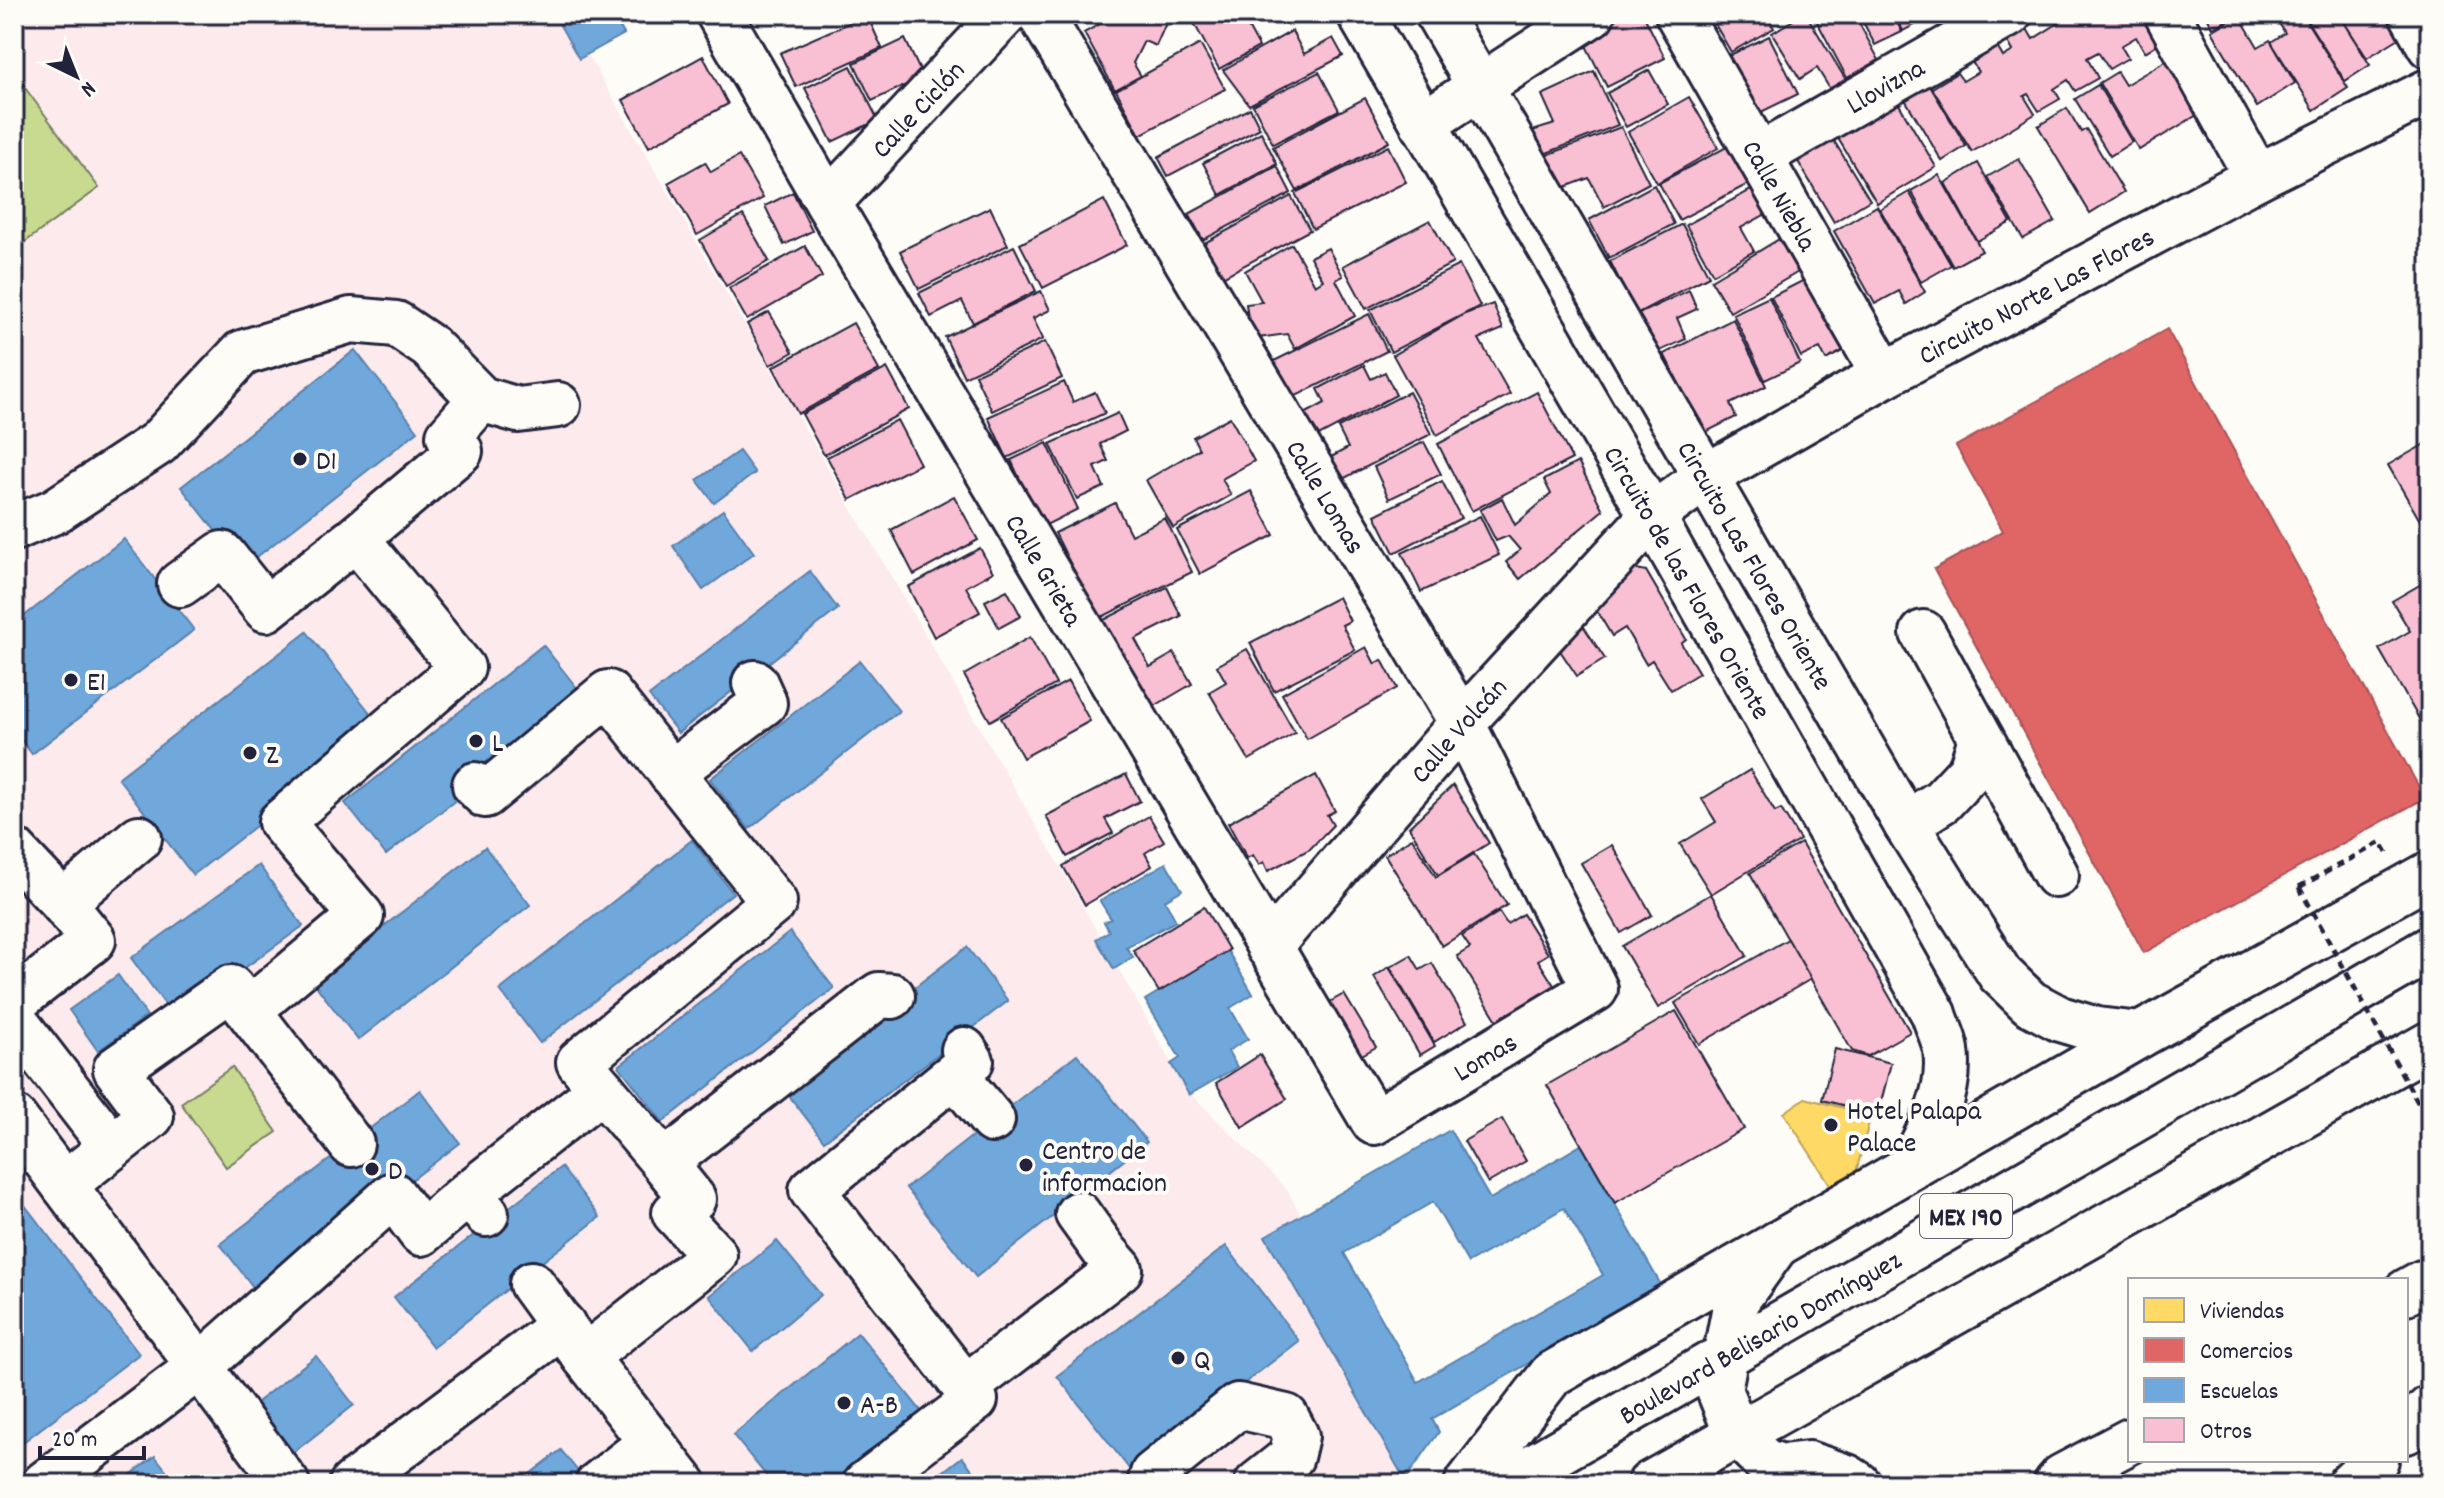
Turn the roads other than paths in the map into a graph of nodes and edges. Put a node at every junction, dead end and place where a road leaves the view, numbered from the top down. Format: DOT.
graph roads {
  1 [pos="719,14"];
  2 [pos="1005,14"];
  3 [pos="1040,14"];
  4 [pos="1360,14"];
  5 [pos="1438,14"];
  6 [pos="1592,14"];
  7 [pos="1678,14"];
  8 [pos="2009,14"];
  9 [pos="2167,14"];
  10 [pos="2412,14"];
  11 [pos="2430,46"];
  12 [pos="1481,86"];
  13 [pos="2430,91"];
  14 [pos="1423,124"];
  15 [pos="1761,155"];
  16 [pos="2257,177"];
  17 [pos="828,203"];
  18 [pos="1884,375"];
  19 [pos="481,399"];
  20 [pos="558,405"];
  21 [pos="1707,476"];
  22 [pos="1652,516"];
  23 [pos="14,528"];
  24 [pos="356,538"];
  25 [pos="180,584"];
  26 [pos="1923,633"];
  27 [pos="764,703"];
  28 [pos="1462,723"];
  29 [pos="1981,739"];
  30 [pos="671,773"];
  31 [pos="475,785"];
  32 [pos="1906,824"];
  33 [pos="139,838"];
  34 [pos="14,851"];
  35 [pos="2430,874"];
  36 [pos="2056,875"];
  37 [pos="63,903"];
  38 [pos="1269,947"];
  39 [pos="2430,949"];
  40 [pos="1595,989"];
  41 [pos="892,996"];
  42 [pos="14,1002"];
  43 [pos="249,1010"];
  44 [pos="14,1020"];
  45 [pos="2140,1035"];
  46 [pos="2430,1044"];
  47 [pos="602,1089"];
  48 [pos="14,1118"];
  49 [pos="992,1120"];
  50 [pos="1374,1122"];
  51 [pos="351,1144"];
  52 [pos="112,1147"];
  53 [pos="664,1163"];
  54 [pos="1911,1166"];
  55 [pos="64,1185"];
  56 [pos="1078,1214"];
  57 [pos="1777,1244"];
  58 [pos="532,1284"];
  59 [pos="2430,1284"];
  60 [pos="2408,1291"];
  61 [pos="574,1341"];
  62 [pos="1725,1355"];
  63 [pos="199,1367"];
  64 [pos="966,1387"];
  65 [pos="2430,1408"];
  66 [pos="2408,1429"];
  67 [pos="1737,1434"];
  68 [pos="652,1442"];
  69 [pos="2128,1442"];
  70 [pos="2374,1462"];
  71 [pos="44,1484"];
  72 [pos="287,1484"];
  73 [pos="352,1484"];
  74 [pos="598,1484"];
  75 [pos="684,1484"];
  76 [pos="865,1484"];
  77 [pos="1150,1484"];
  78 [pos="1257,1484"];
  79 [pos="1467,1484"];
  80 [pos="1503,1484"];
  81 [pos="1650,1484"];
  82 [pos="1858,1484"];
  83 [pos="2056,1484"];
  84 [pos="2350,1484"];
  1 -- 17 [label="street, Calle Grieta"];
  2 -- 17 [label="street, Calle Ciclón"];
  3 -- 28 [label="street, Calle Lomas"];
  4 -- 14 [label="street, Circuito de las Flores Oriente"];
  5 -- 12 [label="street, Circuito Las Flores Oriente"];
  6 -- 12 [label="street"];
  7 -- 15 [label="street, Calle Niebla"];
  8 -- 15 [label="street, Llovizna"];
  9 -- 16 [label="street"];
  10 -- 11 [label="street"];
  12 -- 14 [label="street"];
  12 -- 21 [label="street, Circuito Las Flores Oriente"];
  13 -- 16 [label="street, Circuito Norte Las Flores"];
  14 -- 22 [label="street, Circuito de las Flores Oriente"];
  15 -- 18 [label="street, Calle Niebla"];
  16 -- 18 [label="street, Circuito Norte Las Flores"];
  17 -- 38 [label="street, Calle Grieta"];
  18 -- 21 [label="street, Circuito Norte Las Flores"];
  19 -- 20 [label="street"];
  19 -- 23 [label="street"];
  19 -- 24 [label="street"];
  21 -- 22 [label="street, Circuito Norte Las Flores"];
  21 -- 32 [label="street, Circuito Las Flores Oriente"];
  22 -- 28 [label="street, Calle Volcán"];
  22 -- 54 [label="street, Circuito de las Flores Oriente"];
  24 -- 25 [label="street"];
  24 -- 43 [label="street"];
  26 -- 29 [label="street"];
  27 -- 30 [label="street"];
  28 -- 38 [label="street, Calle Volcán"];
  28 -- 40 [label="street, Calle Lomas"];
  29 -- 32 [label="street"];
  29 -- 36 [label="street"];
  30 -- 31 [label="street"];
  30 -- 47 [label="street"];
  32 -- 45 [label="street, Circuito Las Flores Oriente"];
  33 -- 37 [label="street"];
  34 -- 37 [label="street"];
  35 -- 45 [label="street"];
  37 -- 42 [label="street"];
  38 -- 50 [label="street, Calle Grieta"];
  39 -- 62 [label="street, Boulevard Belisario Domínguez / MEX 190"];
  40 -- 50 [label="street, Lomas"];
  41 -- 53 [label="street"];
  43 -- 51 [label="street"];
  43 -- 52 [label="street"];
  44 -- 52 [label="street"];
  45 -- 54 [label="street"];
  46 -- 67 [label="street, MEX 190"];
  47 -- 53 [label="street"];
  47 -- 63 [label="street"];
  48 -- 55 [label="street"];
  49 -- 64 [label="street"];
  52 -- 55 [label="street"];
  53 -- 61 [label="street"];
  54 -- 57 [label="street"];
  55 -- 63 [label="street"];
  56 -- 64 [label="street"];
  57 -- 62 [label="street"];
  57 -- 79 [label="street"];
  58 -- 61 [label="street"];
  59 -- 60 [label="street"];
  61 -- 68 [label="street"];
  61 -- 73 [label="street"];
  62 -- 67 [label="street"];
  62 -- 80 [label="street, Boulevard Belisario Domínguez / MEX 190"];
  63 -- 71 [label="street"];
  63 -- 72 [label="street"];
  64 -- 76 [label="street"];
  65 -- 66 [label="street"];
  67 -- 81 [label="street, MEX 190"];
  67 -- 82 [label="street"];
  68 -- 74 [label="street"];
  68 -- 75 [label="street"];
  69 -- 83 [label="street"];
  70 -- 84 [label="street"];
  77 -- 78 [label="street"];
}
